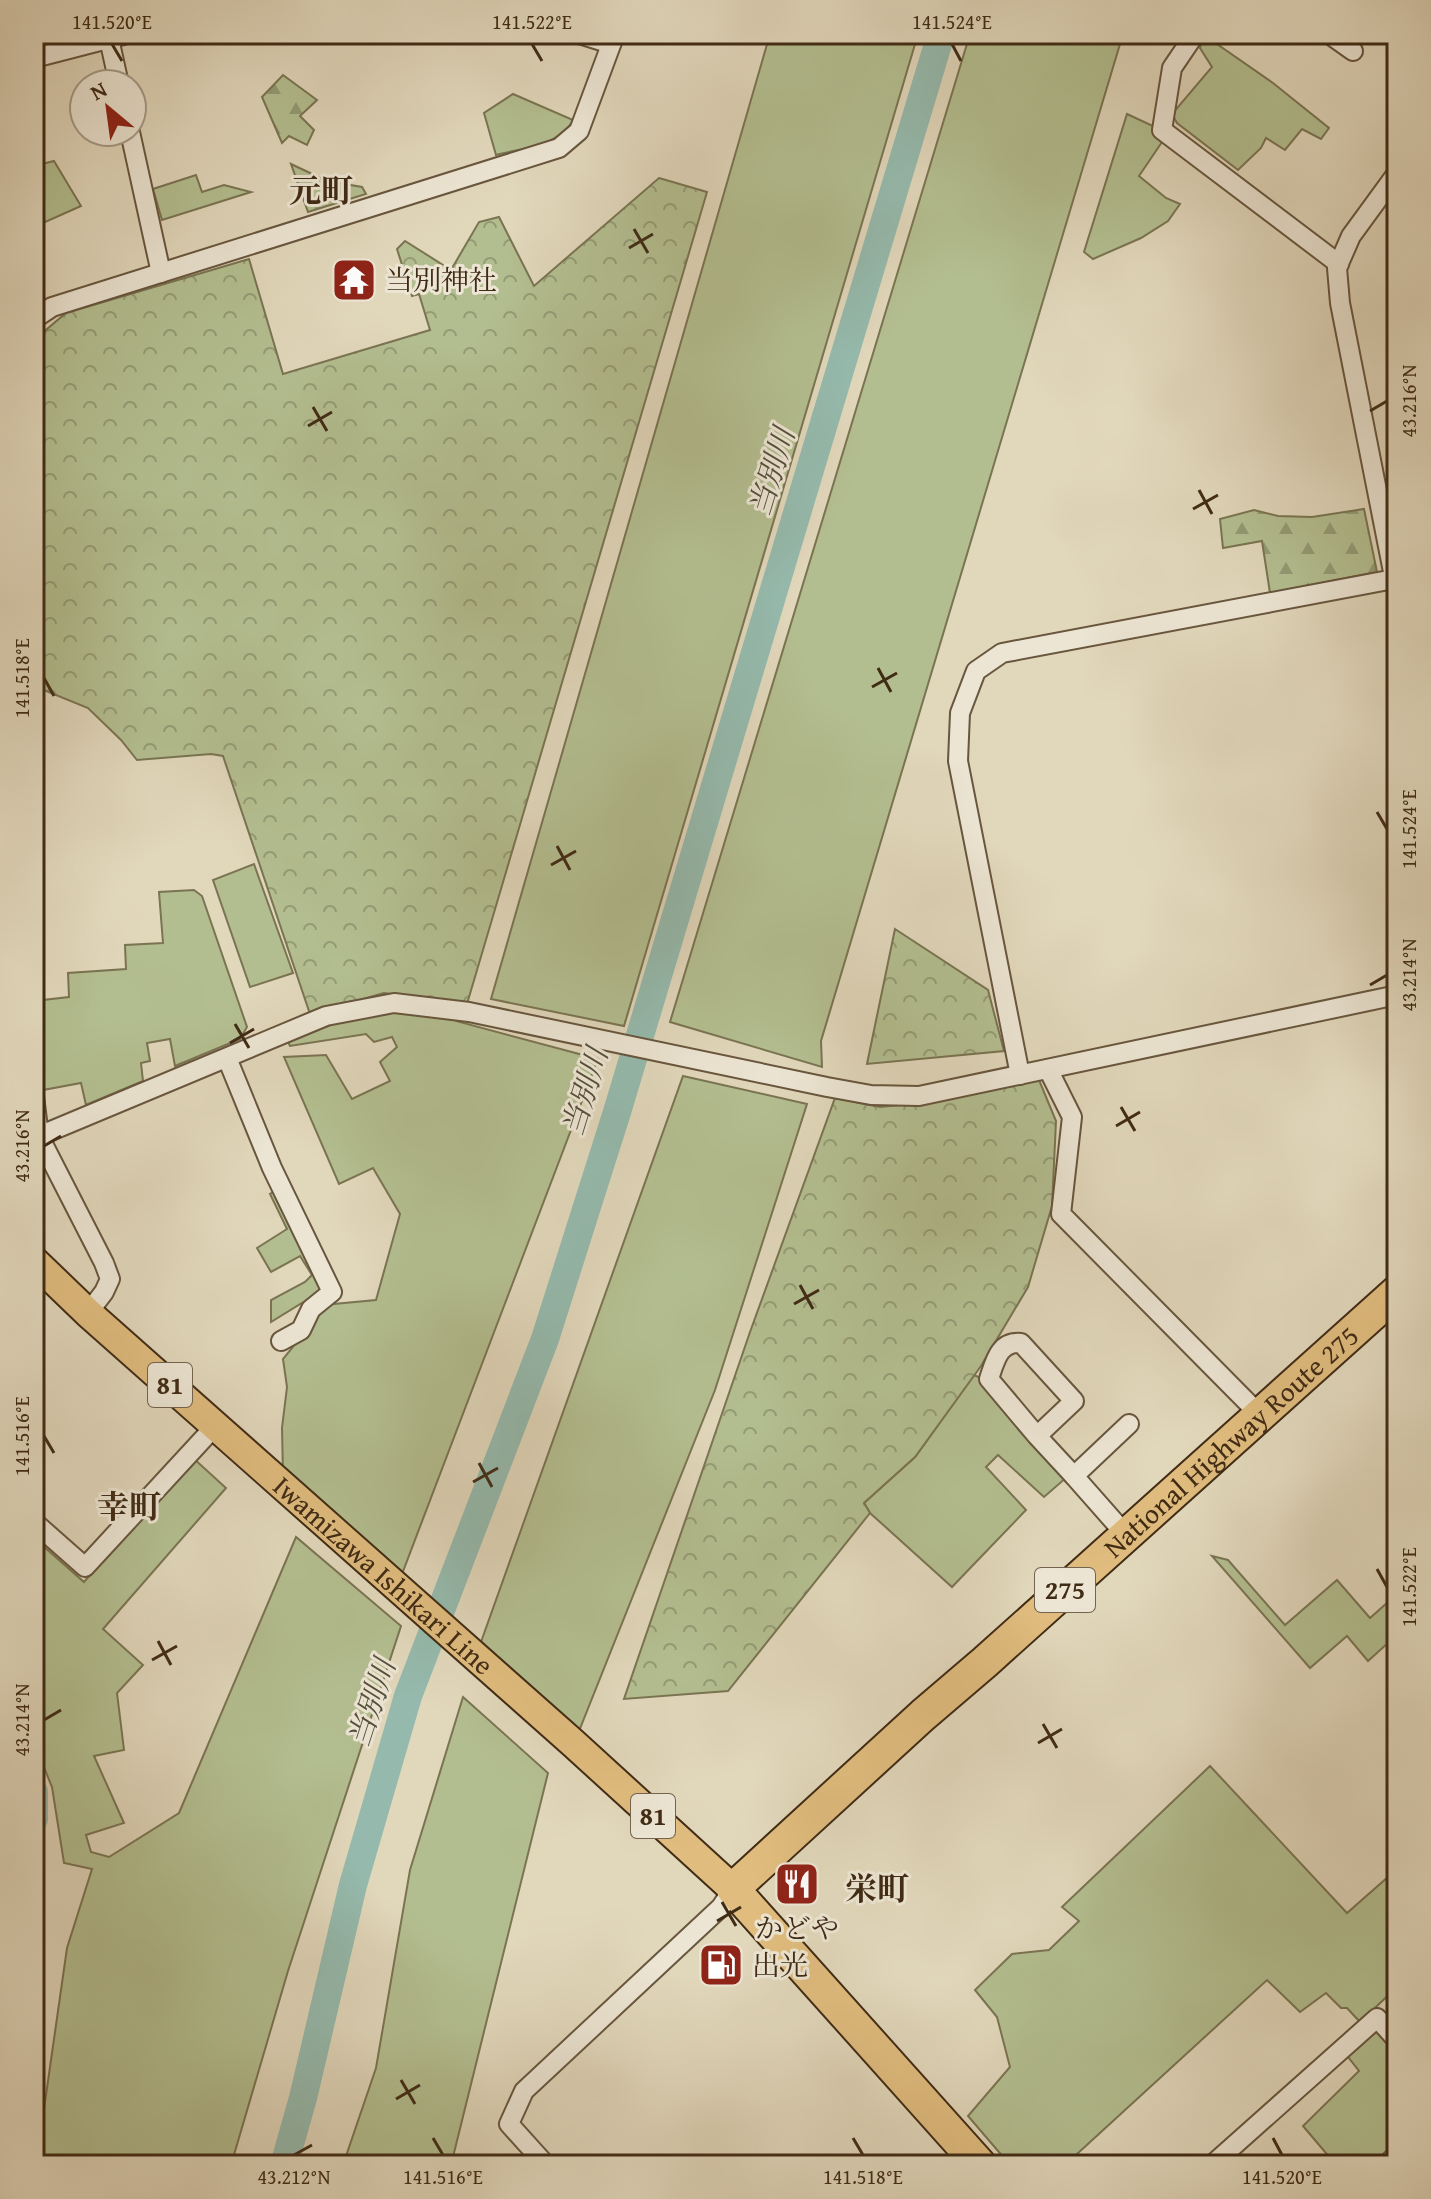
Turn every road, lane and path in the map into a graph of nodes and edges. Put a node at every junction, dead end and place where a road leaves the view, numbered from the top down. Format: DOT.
graph roads {
  1 [pos="579,34"];
  2 [pos="1195,34"];
  3 [pos="1329,34"];
  4 [pos="115,36"];
  5 [pos="613,39"];
  6 [pos="1353,51"];
  7 [pos="34,58"];
  8 [pos="118,68"];
  9 [pos="134,148"];
  10 [pos="1397,173"];
  11 [pos="1391,193"];
  12 [pos="1339,264"];
  13 [pos="161,273"];
  14 [pos="34,319"];
  15 [pos="1396,585"];
  16 [pos="1397,995"];
  17 [pos="227,1058"];
  18 [pos="1048,1069"];
  19 [pos="1020,1075"];
  20 [pos="34,1096"];
  21 [pos="37,1137"];
  22 [pos="34,1261"];
  23 [pos="1397,1292"];
  24 [pos="88,1313"];
  25 [pos="281,1341"];
  26 [pos="1259,1414"];
  27 [pos="1129,1424"];
  28 [pos="216,1425"];
  29 [pos="1037,1436"];
  30 [pos="1074,1476"];
  31 [pos="34,1522"];
  32 [pos="1126,1535"];
  33 [pos="733,1889"];
  34 [pos="1397,2040"];
  35 [pos="1397,2155"];
  36 [pos="546,2165"];
  37 [pos="980,2165"];
  38 [pos="1212,2165"];
  39 [pos="1386,2165"];
  1 -- 5 [label="street"];
  2 -- 12 [label="street"];
  3 -- 6 [label="street"];
  4 -- 7 [label="street"];
  4 -- 8 [label="street"];
  5 -- 13 [label="street"];
  9 -- 13 [label="street"];
  10 -- 11 [label="street"];
  11 -- 12 [label="street"];
  12 -- 15 [label="street"];
  13 -- 14 [label="street"];
  15 -- 19 [label="street"];
  16 -- 18 [label="street"];
  17 -- 19 [label="street"];
  17 -- 21 [label="street"];
  17 -- 25 [label="street"];
  18 -- 19 [label="street"];
  18 -- 26 [label="street"];
  20 -- 21 [label="street"];
  21 -- 24 [label="street"];
  22 -- 24 [label="main road, Iwamizawa Ishikari Line / 81"];
  23 -- 26 [label="highway, National Highway Route 275 / 275"];
  24 -- 28 [label="main road, Iwamizawa Ishikari Line / 81"];
  26 -- 32 [label="highway, National Highway Route 275 / 275"];
  27 -- 30 [label="street"];
  28 -- 31 [label="street"];
  28 -- 33 [label="main road, Iwamizawa Ishikari Line / 81"];
  29 -- 29 [label="street"];
  29 -- 30 [label="street"];
  30 -- 32 [label="street"];
  32 -- 33 [label="highway, National Highway Route 275 / 275"];
  33 -- 36 [label="street"];
  33 -- 37 [label="highway"];
  34 -- 38 [label="street"];
  35 -- 39 [label="street"];
}
